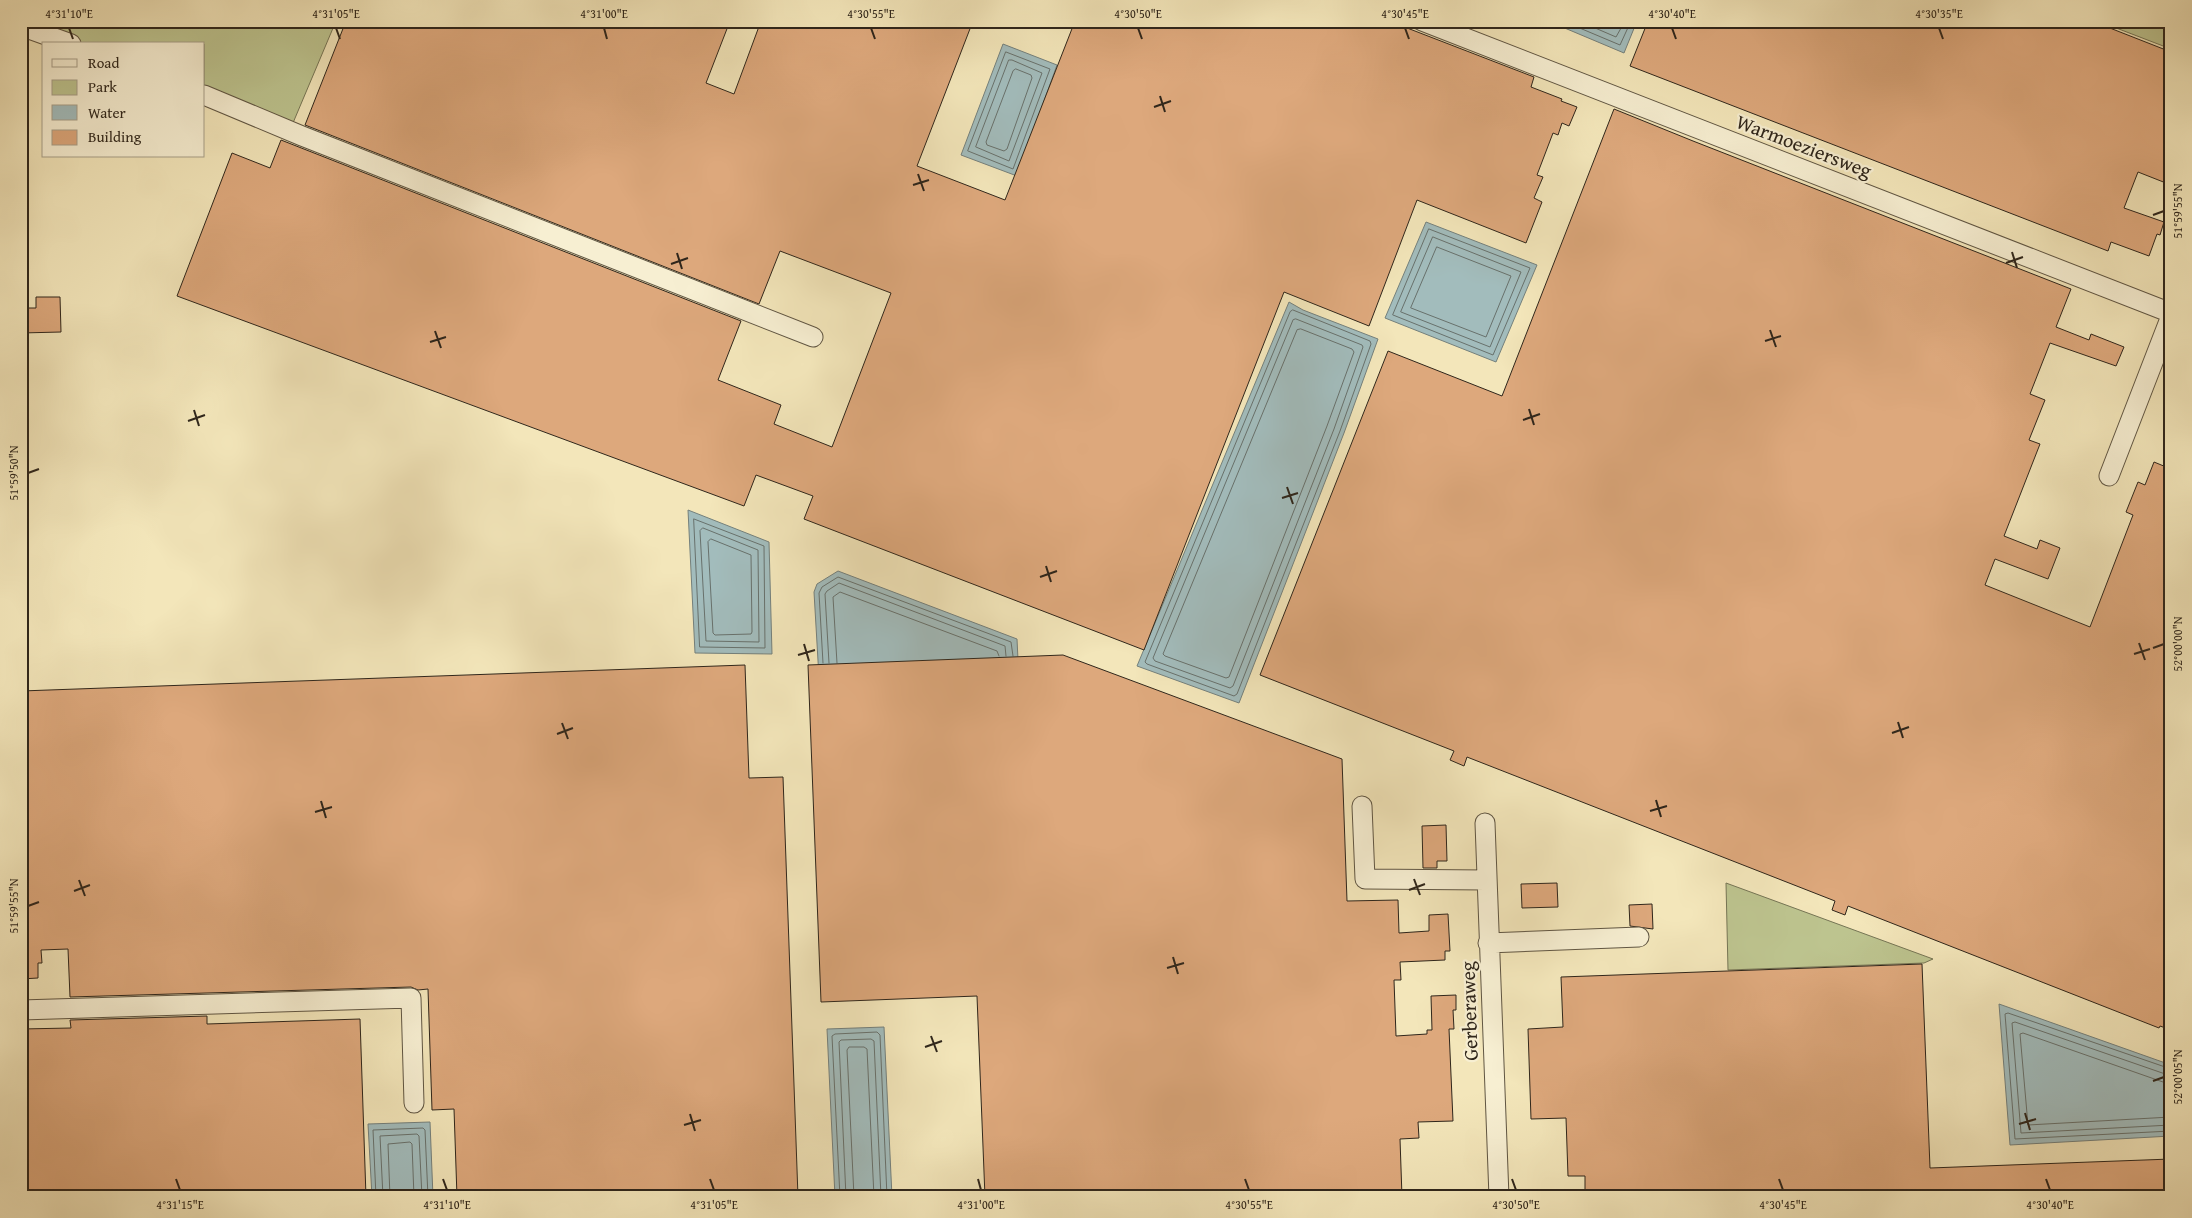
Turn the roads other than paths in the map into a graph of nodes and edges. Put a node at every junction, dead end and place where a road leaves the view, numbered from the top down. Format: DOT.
graph roads {
  1 [pos="1422,21"];
  2 [pos="21,26"];
  3 [pos="65,42"];
  4 [pos="205,95"];
  5 [pos="2169,309"];
  6 [pos="813,337"];
  7 [pos="2108,476"];
  8 [pos="1362,806"];
  9 [pos="1485,823"];
  10 [pos="1486,880"];
  11 [pos="1639,937"];
  12 [pos="1488,943"];
  13 [pos="21,1010"];
  14 [pos="414,1103"];
  15 [pos="1499,1197"];
  1 -- 5 [label="street, Warmoeziersweg"];
  2 -- 3 [label="street"];
  4 -- 6 [label="street"];
  5 -- 7 [label="street"];
  8 -- 10 [label="street"];
  9 -- 10 [label="street, Gerberaweg"];
  10 -- 12 [label="street, Gerberaweg"];
  11 -- 12 [label="street"];
  12 -- 15 [label="street, Gerberaweg"];
  13 -- 14 [label="street"];
}
